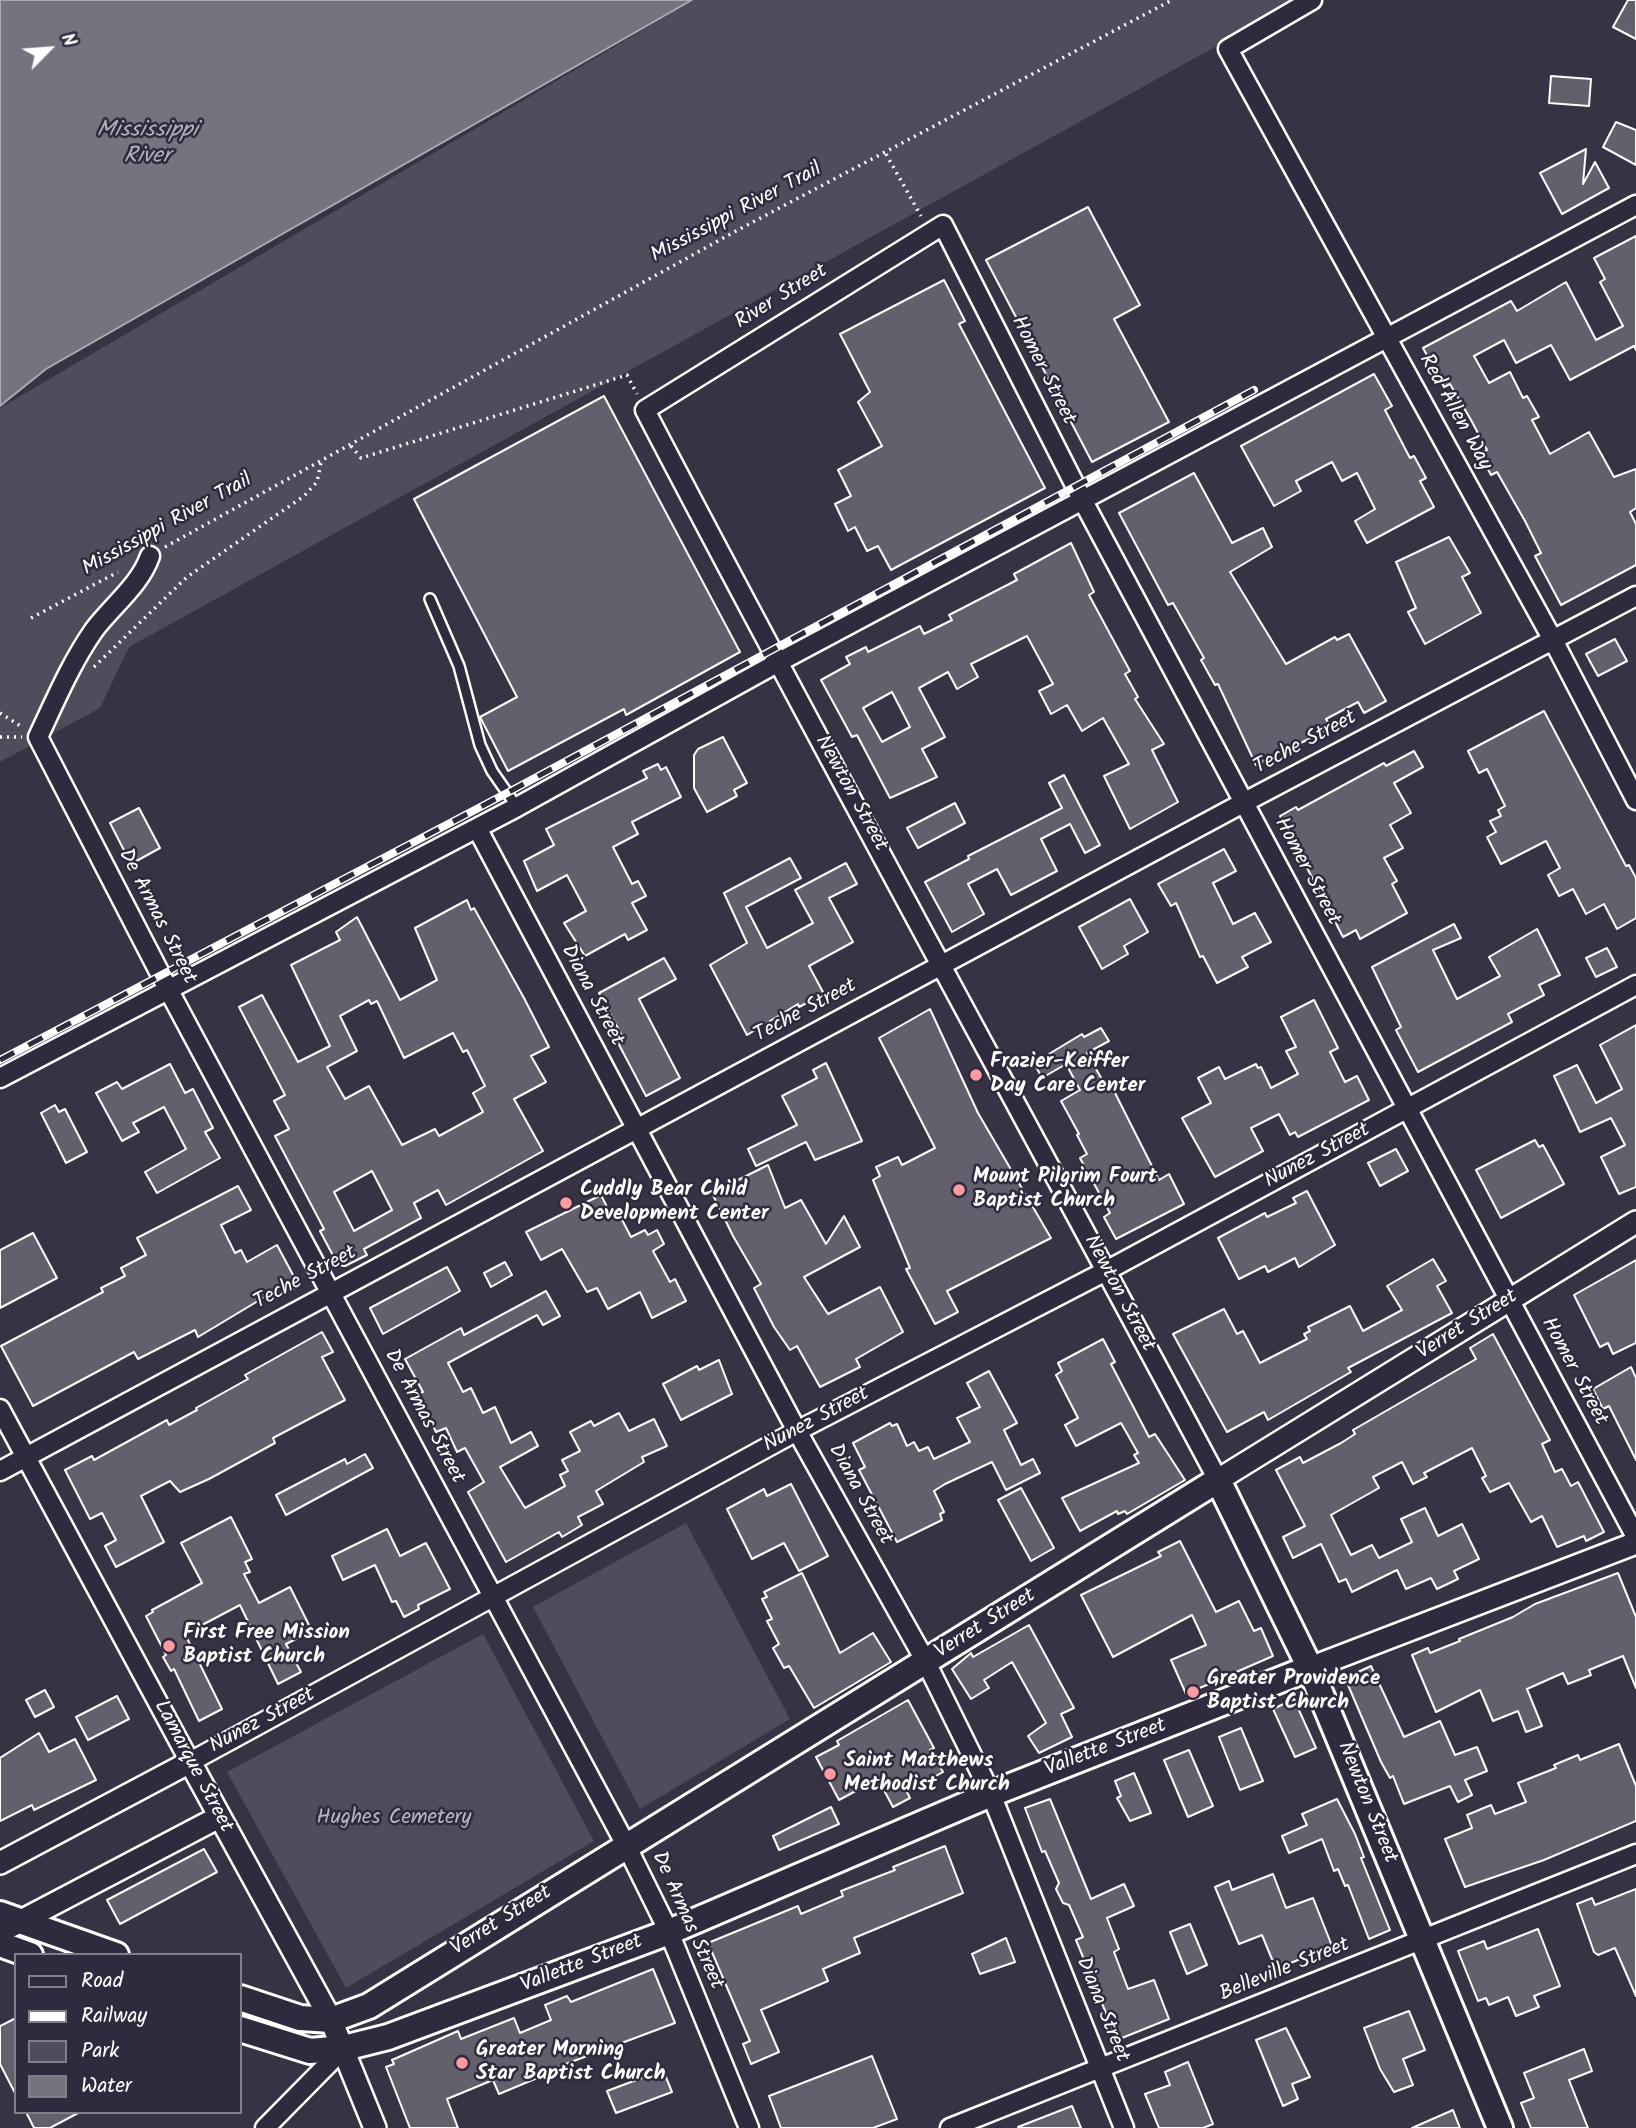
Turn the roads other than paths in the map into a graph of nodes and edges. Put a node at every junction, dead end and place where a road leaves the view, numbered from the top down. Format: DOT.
graph roads {
  1 [pos="1312,0"];
  2 [pos="1636,205"];
  3 [pos="943,225"];
  4 [pos="1387,337"];
  5 [pos="645,410"];
  6 [pos="1083,501"];
  7 [pos="150,556"];
  8 [pos="1636,596"];
  9 [pos="430,599"];
  10 [pos="1553,640"];
  11 [pos="777,663"];
  12 [pos="1636,800"];
  13 [pos="1243,803"];
  14 [pos="517,807"];
  15 [pos="477,828"];
  16 [pos="943,964"];
  17 [pos="1636,985"];
  18 [pos="168,989"];
  19 [pos="0,1078"];
  20 [pos="1408,1109"];
  21 [pos="636,1129"];
  22 [pos="1636,1222"];
  23 [pos="1106,1271"];
  24 [pos="331,1292"];
  25 [pos="1509,1301"];
  26 [pos="0,1409"];
  27 [pos="797,1431"];
  28 [pos="26,1458"];
  29 [pos="0,1471"];
  30 [pos="1218,1480"];
  31 [pos="1636,1537"];
  32 [pos="1636,1543"];
  33 [pos="493,1598"];
  34 [pos="926,1662"];
  35 [pos="1310,1668"];
  36 [pos="190,1762"];
  37 [pos="991,1794"];
  38 [pos="219,1817"];
  39 [pos="626,1844"];
  40 [pos="1636,1854"];
  41 [pos="0,1863"];
  42 [pos="7,1923"];
  43 [pos="669,1932"];
  44 [pos="1422,1941"];
  45 [pos="0,1944"];
  46 [pos="25,1953"];
  47 [pos="109,1953"];
  48 [pos="242,1999"];
  49 [pos="331,2020"];
  50 [pos="242,2030"];
  51 [pos="344,2048"];
  52 [pos="1100,2069"];
  53 [pos="265,2128"];
  54 [pos="375,2128"];
  55 [pos="749,2128"];
  56 [pos="950,2128"];
  57 [pos="1124,2128"];
  58 [pos="1500,2128"];
  1 -- 4 [label="street, Red Allen Way"];
  2 -- 4 [label="street"];
  3 -- 5 [label="street, River Street"];
  3 -- 6 [label="street, Homer Street"];
  4 -- 6 [label="street"];
  4 -- 10 [label="street, Red Allen Way"];
  5 -- 11 [label="street, Newton Street"];
  6 -- 11 [label="street"];
  6 -- 13 [label="street, Homer Street"];
  7 -- 18 [label="street, De Armas Street"];
  8 -- 10 [label="street, Teche Street"];
  9 -- 14 [label="lane"];
  10 -- 12 [label="street, Red Allen Way"];
  10 -- 13 [label="street, Teche Street"];
  11 -- 14 [label="street"];
  11 -- 16 [label="street, Newton Street"];
  13 -- 16 [label="street, Teche Street"];
  13 -- 20 [label="street, Homer Street"];
  14 -- 15 [label="street"];
  15 -- 18 [label="street"];
  15 -- 21 [label="street, Diana Street"];
  16 -- 21 [label="street, Teche Street"];
  16 -- 23 [label="street, Newton Street"];
  17 -- 20 [label="street, Nunez Street"];
  18 -- 19 [label="street"];
  18 -- 24 [label="street, De Armas Street"];
  20 -- 23 [label="street, Nunez Street"];
  20 -- 25 [label="street, Homer Street"];
  21 -- 24 [label="street, Teche Street"];
  21 -- 27 [label="street, Diana Street"];
  22 -- 25 [label="street, Verret Street"];
  23 -- 27 [label="street, Nunez Street"];
  23 -- 30 [label="street, Newton Street"];
  24 -- 28 [label="street, Teche Street"];
  24 -- 33 [label="street, De Armas Street"];
  25 -- 30 [label="street, Verret Street"];
  25 -- 31 [label="street, Homer Street"];
  26 -- 28 [label="street, Lamarque Street"];
  27 -- 33 [label="street, Nunez Street"];
  27 -- 34 [label="street, Diana Street"];
  28 -- 29 [label="street, Teche Street"];
  28 -- 36 [label="street, Lamarque Street"];
  30 -- 34 [label="main road, Verret Street"];
  30 -- 35 [label="main road, Newton Street"];
  32 -- 35 [label="street, Vallette Street"];
  33 -- 36 [label="street, Nunez Street"];
  33 -- 39 [label="street, De Armas Street"];
  34 -- 37 [label="street, Diana Street"];
  34 -- 39 [label="main road, Verret Street"];
  35 -- 37 [label="main road, Vallette Street"];
  35 -- 44 [label="main road, Newton Street"];
  36 -- 38 [label="street, Lamarque Street"];
  36 -- 41 [label="street, Nunez Street"];
  37 -- 43 [label="main road, Vallette Street"];
  37 -- 52 [label="street, Diana Street"];
  38 -- 42 [label="street"];
  38 -- 49 [label="street, Lamarque Street"];
  39 -- 43 [label="street, De Armas Street"];
  39 -- 49 [label="main road, Verret Street"];
  40 -- 44 [label="street, Belleville Street"];
  42 -- 47 [label="main road"];
  43 -- 51 [label="main road, Vallette Street"];
  43 -- 55 [label="street, De Armas Street"];
  44 -- 52 [label="street, Belleville Street"];
  44 -- 58 [label="main road, Newton Street"];
  45 -- 46 [label="main road"];
  48 -- 49 [label="main road"];
  49 -- 51 [label="street, Lamarque Street"];
  50 -- 51 [label="main road, Vallette Street"];
  51 -- 53 [label="street"];
  51 -- 54 [label="street, Lamarque Street"];
  52 -- 56 [label="street, Belleville Street"];
  52 -- 57 [label="street, Diana Street"];
}
